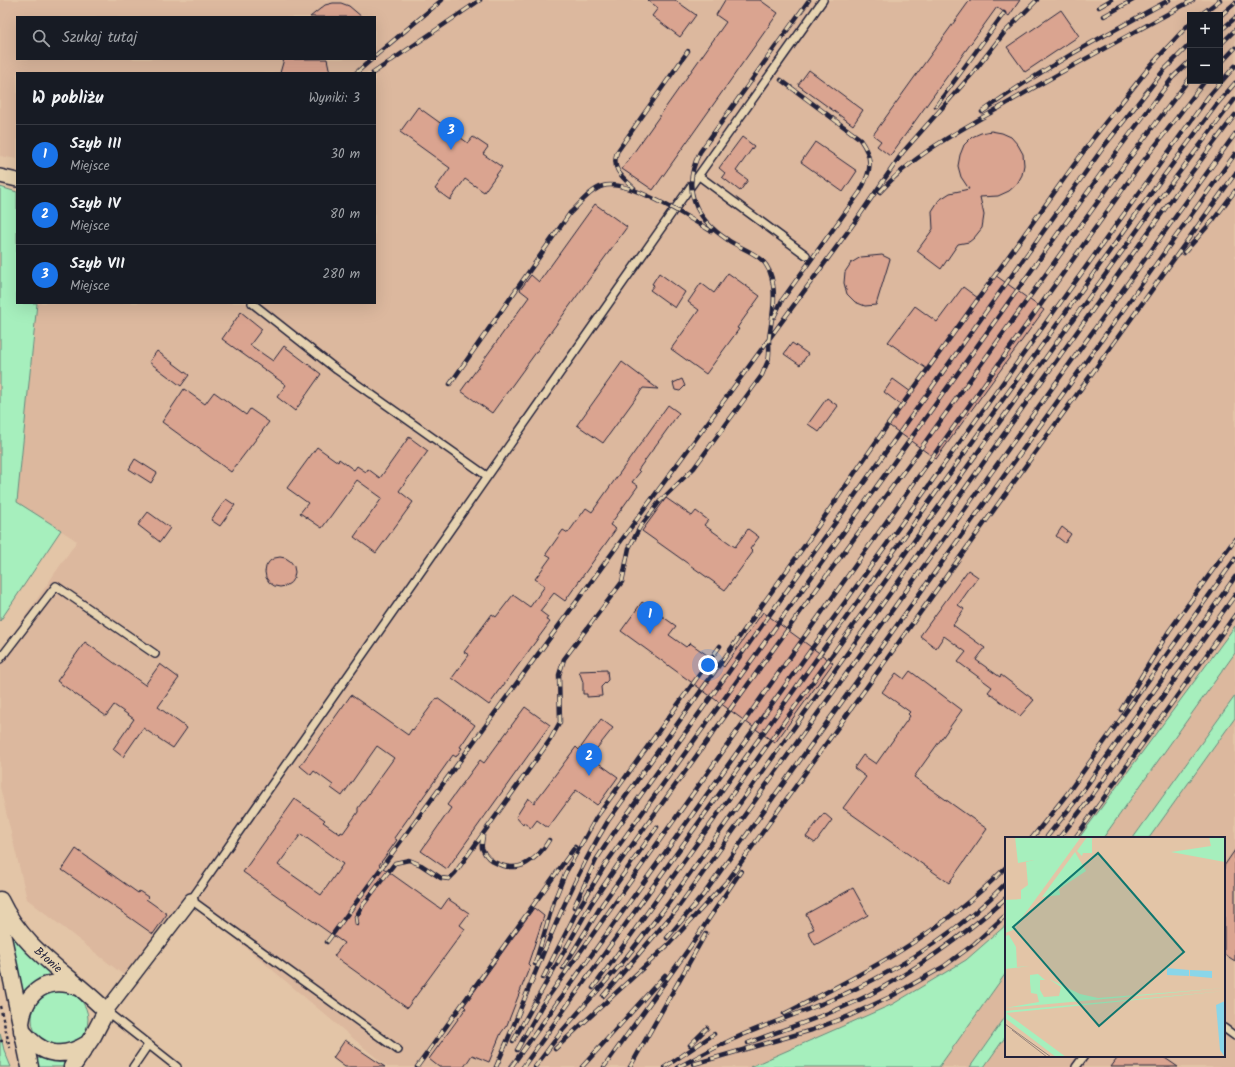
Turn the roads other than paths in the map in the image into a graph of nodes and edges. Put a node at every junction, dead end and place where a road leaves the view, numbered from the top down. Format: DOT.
graph roads {
  1 [pos="824,0"];
  2 [pos="0,176"];
  3 [pos="699,176"];
  4 [pos="16,180"];
  5 [pos="806,255"];
  6 [pos="253,304"];
  7 [pos="487,476"];
  8 [pos="155,654"];
  9 [pos="0,659"];
  10 [pos="0,900"];
  11 [pos="191,900"];
  12 [pos="0,923"];
  13 [pos="80,987"];
  14 [pos="106,1011"];
  15 [pos="22,1028"];
  16 [pos="1225,1029"];
  17 [pos="1235,1036"];
  18 [pos="88,1044"];
  19 [pos="148,1045"];
  20 [pos="398,1050"];
  21 [pos="1083,1057"];
  22 [pos="30,1067"];
  23 [pos="72,1067"];
  24 [pos="134,1067"];
  25 [pos="177,1067"];
  26 [pos="1076,1067"];
  1 -- 3 [label="lane"];
  2 -- 4 [label="street"];
  3 -- 5 [label="lane"];
  3 -- 7 [label="lane"];
  6 -- 7 [label="lane"];
  7 -- 11 [label="lane"];
  8 -- 9 [label="lane"];
  10 -- 13 [label="street, Błonie"];
  11 -- 14 [label="street"];
  11 -- 20 [label="lane"];
  12 -- 15 [label="street"];
  13 -- 14 [label="street, Błonie"];
  13 -- 15 [label="street"];
  14 -- 18 [label="street"];
  14 -- 19 [label="lane"];
  15 -- 18 [label="street"];
  15 -- 22 [label="street"];
  16 -- 17 [label="lane"];
  18 -- 23 [label="street"];
  19 -- 24 [label="lane"];
  19 -- 25 [label="lane"];
  21 -- 26 [label="lane"];
}
